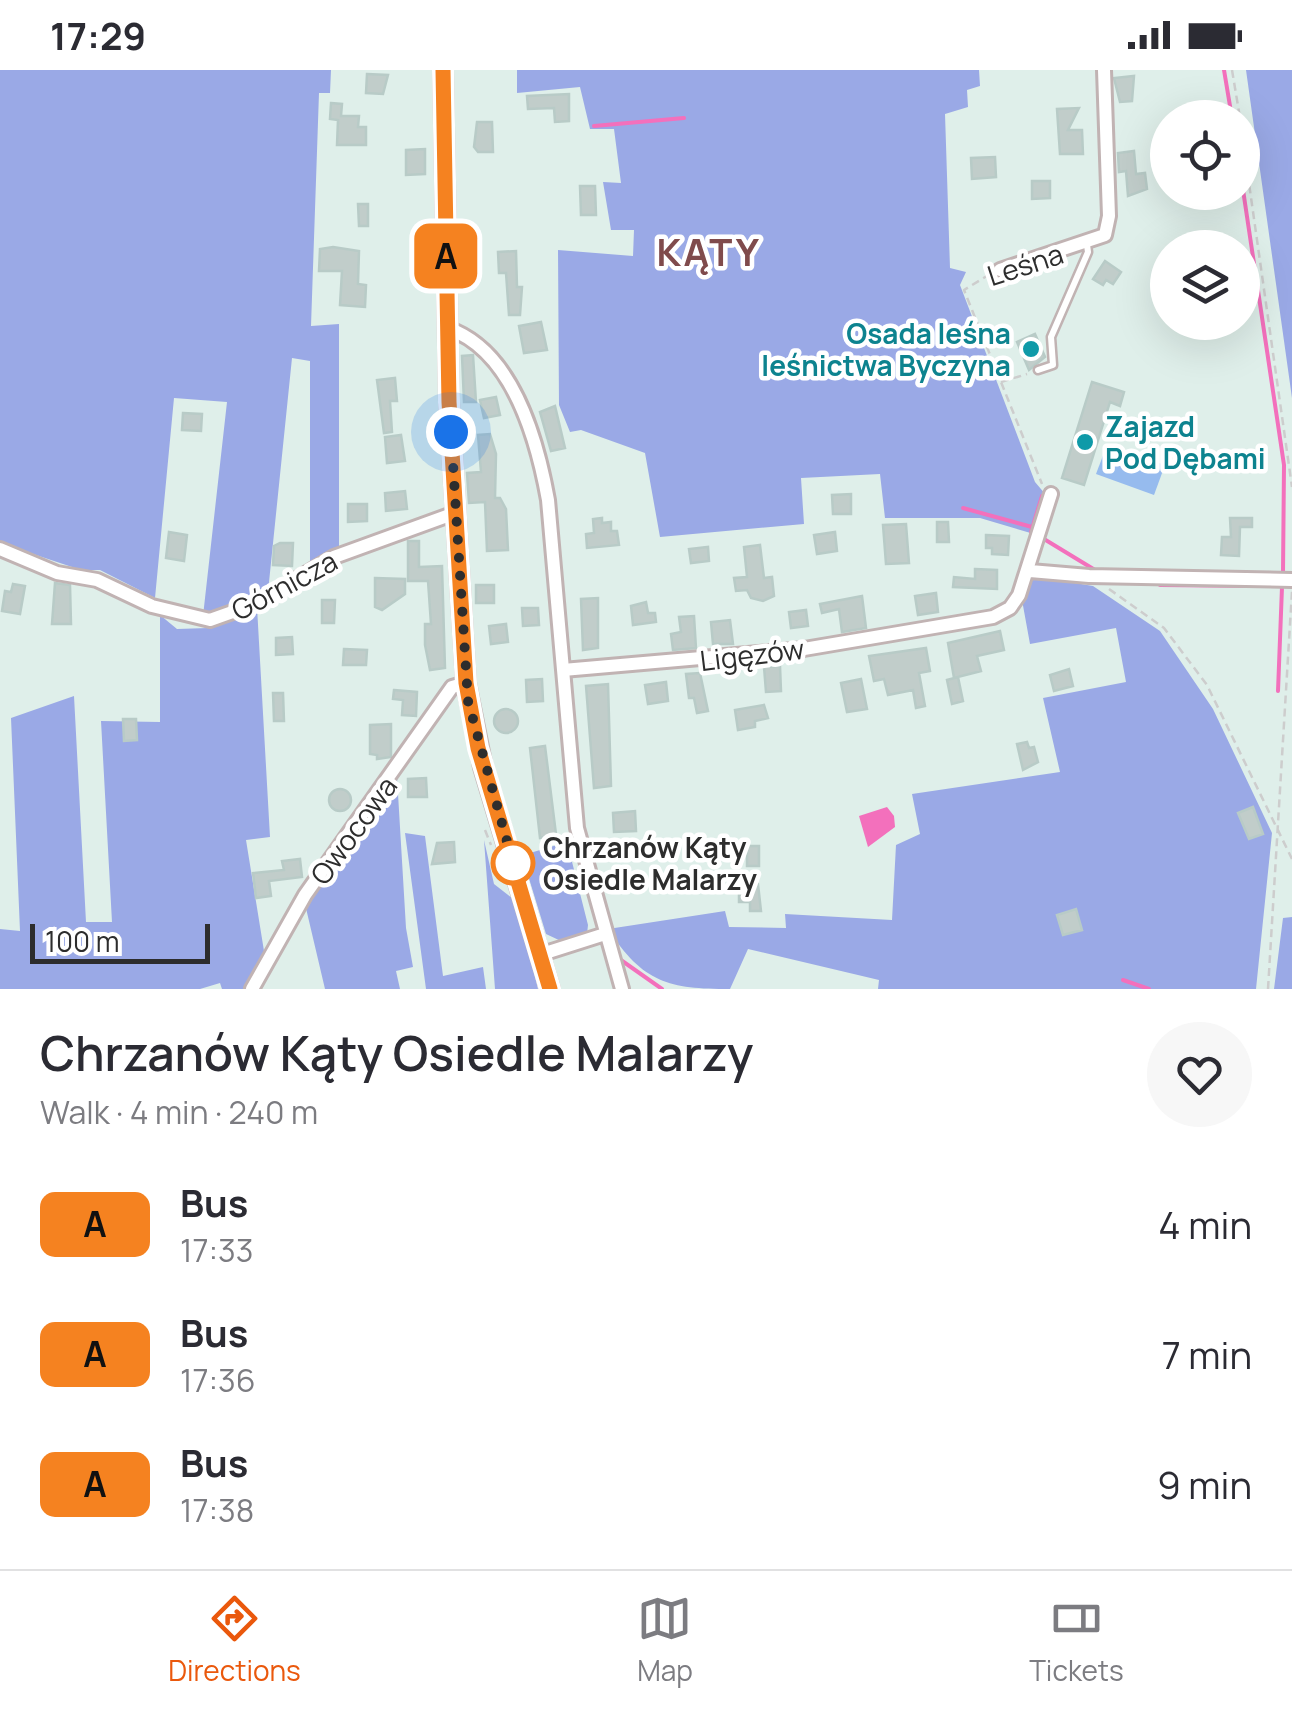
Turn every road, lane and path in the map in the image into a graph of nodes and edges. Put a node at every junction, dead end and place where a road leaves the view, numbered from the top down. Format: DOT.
graph roads {
  1 [pos="443,70"];
  2 [pos="1104,70"];
  3 [pos="1232,70"];
  4 [pos="1237,100"];
  5 [pos="1253,210"];
  6 [pos="1087,245"];
  7 [pos="1000,270"];
  8 [pos="447,328"];
  9 [pos="1038,370"];
  10 [pos="1000,383"];
  11 [pos="1292,487"];
  12 [pos="1051,494"];
  13 [pos="455,513"];
  14 [pos="0,549"];
  15 [pos="1030,571"];
  16 [pos="1089,576"];
  17 [pos="1292,583"];
  18 [pos="563,670"];
  19 [pos="466,683"];
  20 [pos="1278,827"];
  21 [pos="1292,859"];
  22 [pos="604,934"];
  23 [pos="540,956"];
  24 [pos="252,989"];
  25 [pos="550,989"];
  26 [pos="622,989"];
  27 [pos="1268,989"];
  1 -- 8 [label="main road"];
  2 -- 6 [label="street, Leśna"];
  3 -- 4 [label="path"];
  5 -- 11 [label="path"];
  6 -- 7 [label="street, Leśna"];
  6 -- 9 [label="lane"];
  7 -- 10 [label="path, Leśna"];
  8 -- 13 [label="main road"];
  8 -- 18 [label="street"];
  9 -- 10 [label="path"];
  10 -- 12 [label="path, Leśna"];
  12 -- 15 [label="street"];
  13 -- 14 [label="street, Górnicza"];
  13 -- 19 [label="main road"];
  15 -- 16 [label="street"];
  15 -- 18 [label="street, Ligęzów"];
  16 -- 17 [label="street"];
  16 -- 20 [label="path"];
  17 -- 20 [label="path"];
  18 -- 22 [label="street"];
  19 -- 23 [label="main road"];
  19 -- 24 [label="street, Owocowa"];
  20 -- 21 [label="path"];
  20 -- 27 [label="path"];
  22 -- 23 [label="street"];
  22 -- 26 [label="street"];
  23 -- 25 [label="main road"];
}
